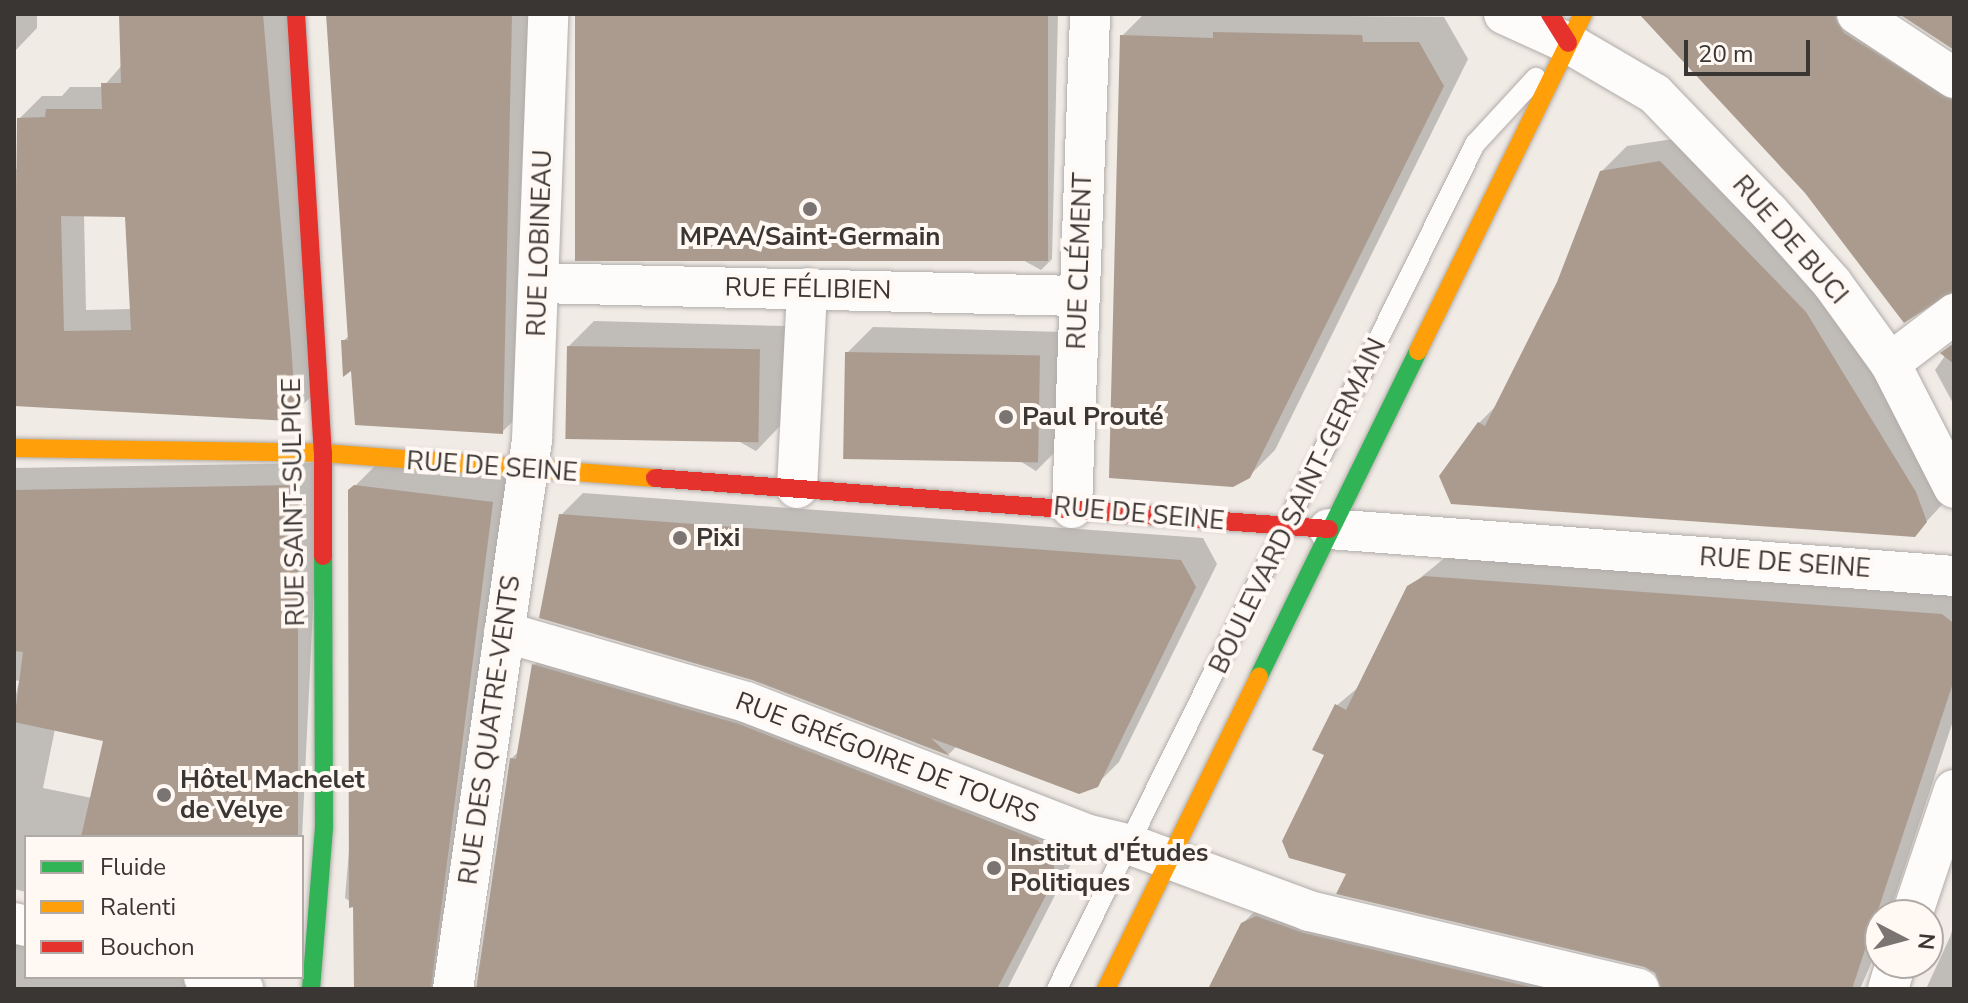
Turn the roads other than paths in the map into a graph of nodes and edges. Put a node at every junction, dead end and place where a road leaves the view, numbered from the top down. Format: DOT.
graph roads {
  1 [pos="296,14"];
  2 [pos="548,14"];
  3 [pos="1090,14"];
  4 [pos="1504,14"];
  5 [pos="1857,14"];
  6 [pos="1567,24"];
  7 [pos="1954,78"];
  8 [pos="538,283"];
  9 [pos="807,288"];
  10 [pos="1079,296"];
  11 [pos="1954,314"];
  12 [pos="1890,363"];
  13 [pos="14,448"];
  14 [pos="323,453"];
  15 [pos="526,471"];
  16 [pos="797,488"];
  17 [pos="1954,488"];
  18 [pos="1072,508"];
  19 [pos="1290,525"];
  20 [pos="1329,529"];
  21 [pos="1954,576"];
  22 [pos="504,632"];
  23 [pos="1954,790"];
  24 [pos="1131,845"];
  25 [pos="1170,859"];
  26 [pos="1917,899"];
  27 [pos="210,979"];
  28 [pos="243,989"];
  29 [pos="311,989"];
  30 [pos="453,989"];
  31 [pos="1057,989"];
  32 [pos="1106,989"];
  33 [pos="1639,989"];
  1 -- 14 [label="street, RUE SAINT-SULPICE"];
  2 -- 8 [label="street, RUE LOBINEAU"];
  3 -- 10 [label="street, RUE CLÉMENT"];
  4 -- 6 [label="street, RUE DE BUCI"];
  5 -- 7 [label="street"];
  6 -- 12 [label="street, RUE DE BUCI"];
  6 -- 19 [label="lane, BOULEVARD SAINT-GERMAIN"];
  6 -- 20 [label="street, BOULEVARD SAINT-GERMAIN"];
  8 -- 9 [label="street, RUE FÉLIBIEN"];
  8 -- 15 [label="street, RUE LOBINEAU"];
  9 -- 10 [label="street, RUE FÉLIBIEN"];
  9 -- 16 [label="street"];
  10 -- 18 [label="street, RUE CLÉMENT"];
  11 -- 12 [label="street"];
  12 -- 17 [label="street, RUE DE BUCI"];
  13 -- 14 [label="street, RUE DE SEINE"];
  14 -- 15 [label="street, RUE DE SEINE"];
  14 -- 29 [label="street, RUE SAINT-SULPICE"];
  15 -- 16 [label="street, RUE DE SEINE"];
  15 -- 22 [label="street, RUE DES QUATRE-VENTS"];
  16 -- 18 [label="street, RUE DE SEINE"];
  18 -- 19 [label="street, RUE DE SEINE"];
  19 -- 20 [label="street, RUE DE SEINE"];
  19 -- 24 [label="lane, BOULEVARD SAINT-GERMAIN"];
  20 -- 21 [label="street, RUE DE SEINE"];
  20 -- 25 [label="street, BOULEVARD SAINT-GERMAIN"];
  22 -- 24 [label="street, RUE GRÉGOIRE DE TOURS"];
  22 -- 30 [label="street, RUE DES QUATRE-VENTS"];
  23 -- 26 [label="street"];
  24 -- 25 [label="street, RUE GRÉGOIRE DE TOURS"];
  24 -- 31 [label="lane, BOULEVARD SAINT-GERMAIN"];
  25 -- 32 [label="street, BOULEVARD SAINT-GERMAIN"];
  25 -- 33 [label="street, RUE GRÉGOIRE DE TOURS"];
  27 -- 28 [label="street"];
}
